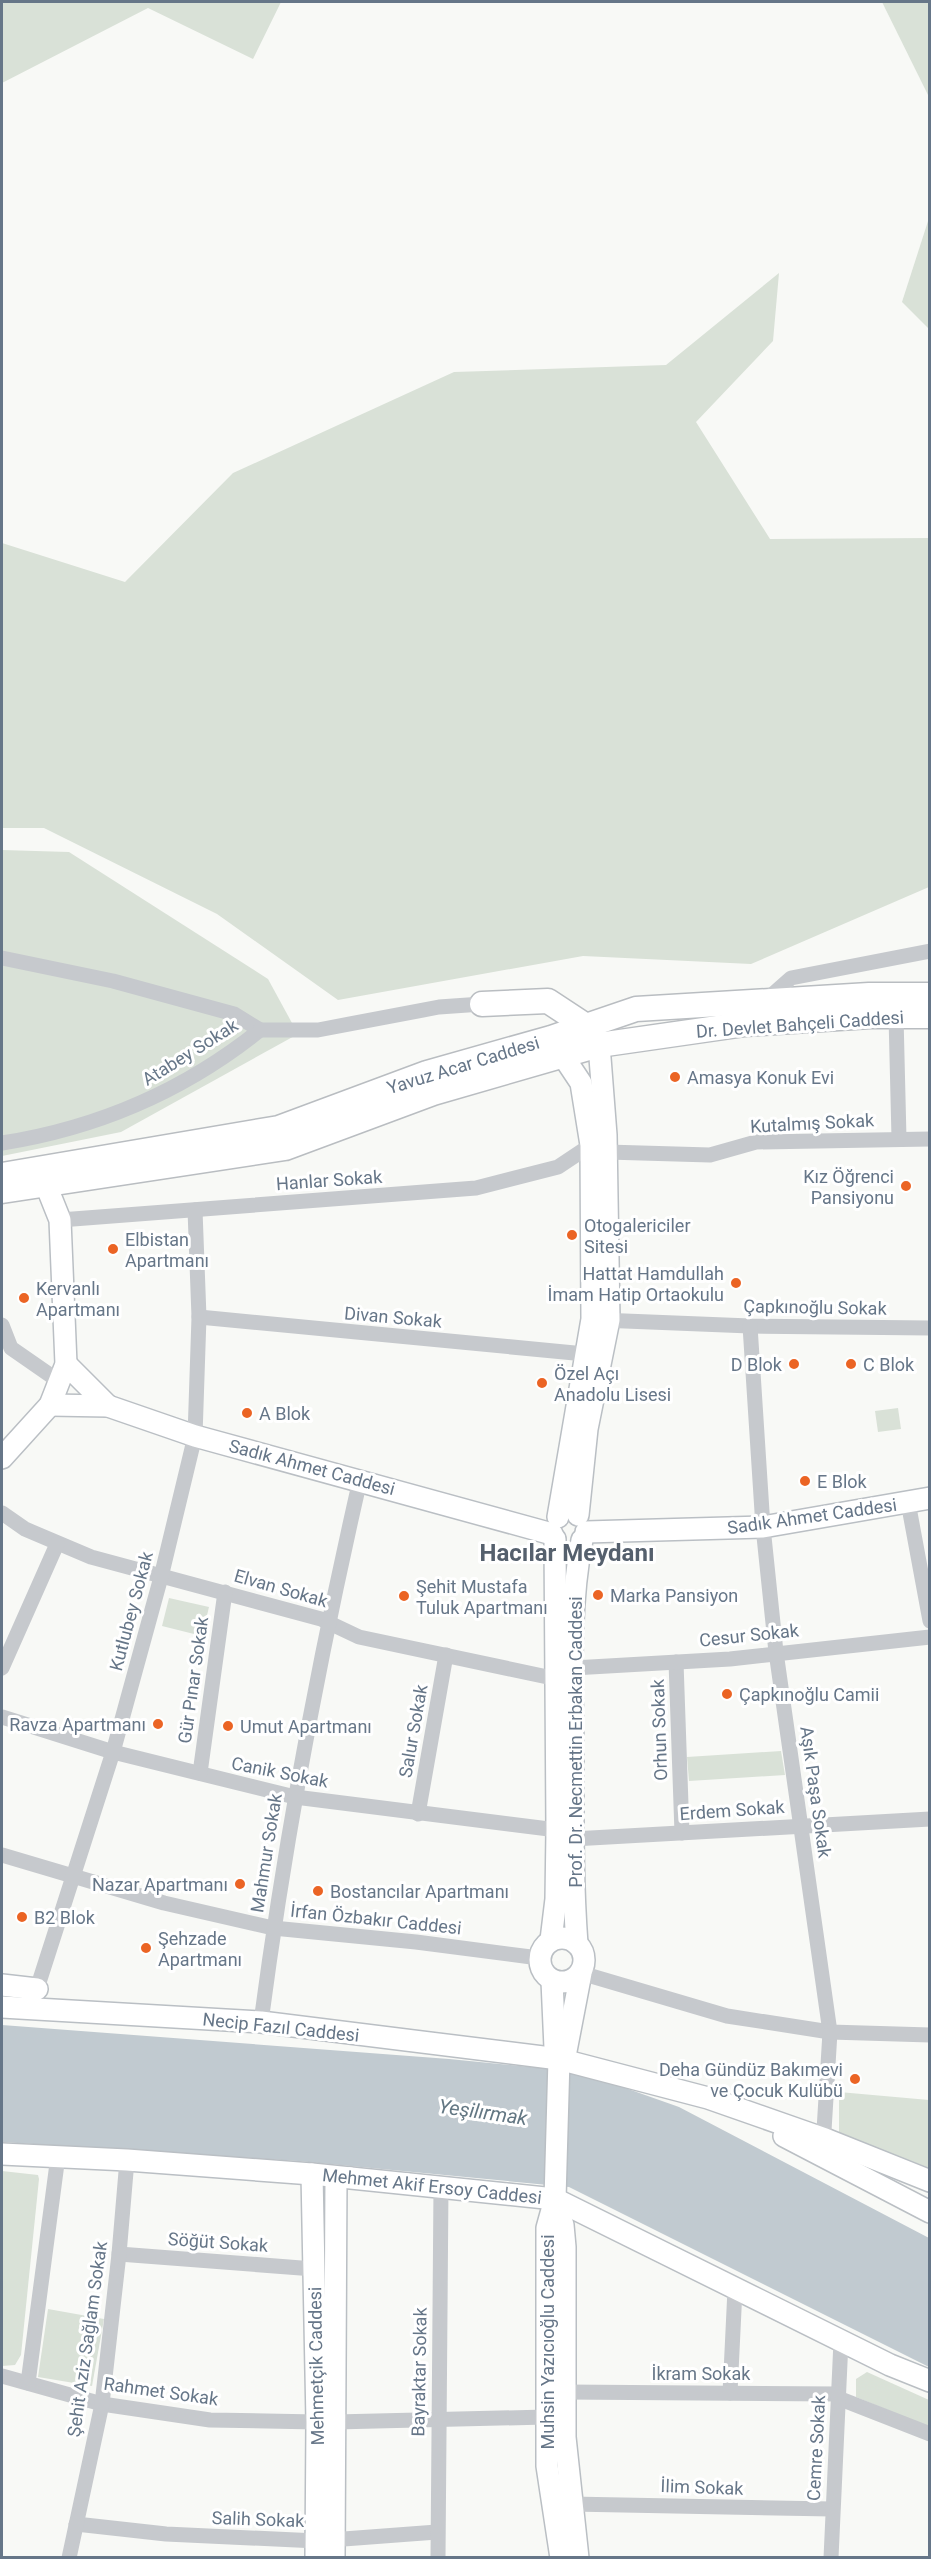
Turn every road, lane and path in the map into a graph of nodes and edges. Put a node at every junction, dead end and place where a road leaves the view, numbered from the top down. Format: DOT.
graph roads {
  1 [pos="930,951"];
  2 [pos="2,958"];
  3 [pos="930,995"];
  4 [pos="764,1002"];
  5 [pos="482,1004"];
  6 [pos="896,1016"];
  7 [pos="930,1016"];
  8 [pos="260,1030"];
  9 [pos="593,1036"];
  10 [pos="557,1047"];
  11 [pos="899,1138"];
  12 [pos="930,1138"];
  13 [pos="2,1143"];
  14 [pos="599,1149"];
  15 [pos="2,1177"];
  16 [pos="46,1185"];
  17 [pos="195,1210"];
  18 [pos="60,1220"];
  19 [pos="199,1317"];
  20 [pos="601,1320"];
  21 [pos="2,1325"];
  22 [pos="750,1326"];
  23 [pos="930,1328"];
  24 [pos="585,1353"];
  25 [pos="63,1373"];
  26 [pos="50,1405"];
  27 [pos="108,1407"];
  28 [pos="195,1436"];
  29 [pos="2,1458"];
  30 [pos="360,1480"];
  31 [pos="930,1498"];
  32 [pos="908,1502"];
  33 [pos="2,1513"];
  34 [pos="763,1527"];
  35 [pos="566,1528"];
  36 [pos="57,1544"];
  37 [pos="161,1577"];
  38 [pos="225,1592"];
  39 [pos="327,1621"];
  40 [pos="930,1621"];
  41 [pos="930,1637"];
  42 [pos="776,1652"];
  43 [pos="446,1655"];
  44 [pos="676,1662"];
  45 [pos="2,1668"];
  46 [pos="565,1673"];
  47 [pos="2,1717"];
  48 [pos="113,1752"];
  49 [pos="200,1773"];
  50 [pos="295,1797"];
  51 [pos="418,1814"];
  52 [pos="930,1819"];
  53 [pos="800,1825"];
  54 [pos="682,1833"];
  55 [pos="565,1834"];
  56 [pos="2,1855"];
  57 [pos="72,1875"];
  58 [pos="273,1928"];
  59 [pos="551,1940"];
  60 [pos="577,1944"];
  61 [pos="539,1958"];
  62 [pos="581,1972"];
  63 [pos="552,1981"];
  64 [pos="2,1985"];
  65 [pos="37,1989"];
  66 [pos="2,2007"];
  67 [pos="30,2010"];
  68 [pos="261,2022"];
  69 [pos="830,2032"];
  70 [pos="930,2035"];
  71 [pos="559,2064"];
  72 [pos="823,2147"];
  73 [pos="2,2154"];
  74 [pos="58,2156"];
  75 [pos="127,2160"];
  76 [pos="312,2174"];
  77 [pos="336,2177"];
  78 [pos="930,2181"];
  79 [pos="441,2187"];
  80 [pos="555,2193"];
  81 [pos="930,2212"];
  82 [pos="119,2254"];
  83 [pos="314,2269"];
  84 [pos="735,2289"];
  85 [pos="841,2341"];
  86 [pos="2,2376"];
  87 [pos="930,2381"];
  88 [pos="28,2383"];
  89 [pos="565,2392"];
  90 [pos="730,2393"];
  91 [pos="838,2396"];
  92 [pos="102,2404"];
  93 [pos="546,2417"];
  94 [pos="439,2421"];
  95 [pos="326,2422"];
  96 [pos="930,2434"];
  97 [pos="571,2504"];
  98 [pos="832,2509"];
  99 [pos="76,2524"];
  100 [pos="438,2532"];
  101 [pos="325,2549"];
  102 [pos="69,2558"];
  103 [pos="438,2558"];
  104 [pos="561,2558"];
  105 [pos="578,2558"];
  106 [pos="831,2558"];
  1 -- 4 [label="street"];
  2 -- 8 [label="street, Atabey Sokak"];
  3 -- 4 [label="main road, Yavuz Acar Caddesi"];
  4 -- 9 [label="main road, Yavuz Acar Caddesi"];
  5 -- 8 [label="street, Atabey Sokak"];
  5 -- 9 [label="main road"];
  5 -- 10 [label="main road"];
  6 -- 7 [label="main road, Dr. Devlet Bahçeli Caddesi"];
  6 -- 9 [label="main road, Dr. Devlet Bahçeli Caddesi"];
  6 -- 11 [label="street"];
  8 -- 13 [label="street, Atabey Sokak"];
  9 -- 10 [label="main road, Yavuz Acar Caddesi"];
  9 -- 14 [label="main road, Prof. Dr. Necmettin Erbakan Caddesi"];
  10 -- 14 [label="main road, Prof. Dr. Necmettin Erbakan Caddesi"];
  10 -- 15 [label="main road, Yavuz Acar Caddesi"];
  10 -- 16 [label="main road, Yavuz Acar Caddesi"];
  11 -- 12 [label="street, Kutalmış Sokak"];
  11 -- 14 [label="street, Kutalmış Sokak"];
  14 -- 17 [label="street, Hanlar Sokak"];
  14 -- 20 [label="main road, Prof. Dr. Necmettin Erbakan Caddesi"];
  15 -- 16 [label="main road, Yavuz Acar Caddesi"];
  16 -- 18 [label="main road"];
  17 -- 18 [label="street, Hanlar Sokak"];
  17 -- 19 [label="street, Kutlubey Sokak"];
  18 -- 25 [label="main road"];
  19 -- 24 [label="street, Divan Sokak"];
  19 -- 28 [label="street, Kutlubey Sokak"];
  20 -- 22 [label="street, Çapkınoğlu Sokak"];
  20 -- 24 [label="main road, Prof. Dr. Necmettin Erbakan Caddesi"];
  20 -- 35 [label="main road, Prof. Dr. Necmettin Erbakan Caddesi"];
  21 -- 25 [label="street"];
  22 -- 23 [label="street, Çapkınoğlu Sokak"];
  22 -- 34 [label="street, Aşık Paşa Sokak"];
  24 -- 35 [label="main road, Prof. Dr. Necmettin Erbakan Caddesi"];
  25 -- 26 [label="main road"];
  25 -- 27 [label="main road, Sadık Ahmet Caddesi"];
  26 -- 27 [label="main road, Sadık Ahmet Caddesi"];
  26 -- 29 [label="main road"];
  27 -- 28 [label="main road, Sadık Ahmet Caddesi"];
  28 -- 30 [label="main road, Sadık Ahmet Caddesi"];
  28 -- 37 [label="street, Kutlubey Sokak"];
  30 -- 35 [label="main road, Sadık Ahmet Caddesi"];
  30 -- 39 [label="street, Mahmur Sokak"];
  31 -- 32 [label="main road, Sadık Ahmet Caddesi"];
  32 -- 34 [label="main road, Sadık Ahmet Caddesi"];
  32 -- 40 [label="street"];
  33 -- 36 [label="street, Elvan Sokak"];
  34 -- 35 [label="main road, Sadık Ahmet Caddesi"];
  34 -- 42 [label="street, Aşık Paşa Sokak"];
  35 -- 46 [label="main road, Prof. Dr. Necmettin Erbakan Caddesi"];
  36 -- 37 [label="street, Elvan Sokak"];
  36 -- 45 [label="street"];
  37 -- 38 [label="street, Elvan Sokak"];
  37 -- 48 [label="street, Kutlubey Sokak"];
  38 -- 39 [label="street, Elvan Sokak"];
  38 -- 49 [label="street, Gür Pınar Sokak"];
  39 -- 43 [label="street, Elvan Sokak"];
  39 -- 50 [label="street, Mahmur Sokak"];
  41 -- 42 [label="street, Cesur Sokak"];
  42 -- 44 [label="street, Cesur Sokak"];
  42 -- 53 [label="street, Aşık Paşa Sokak"];
  43 -- 46 [label="street, Elvan Sokak"];
  43 -- 51 [label="street, Salur Sokak"];
  44 -- 46 [label="street, Cesur Sokak"];
  44 -- 54 [label="street, Orhun Sokak"];
  46 -- 55 [label="main road, Prof. Dr. Necmettin Erbakan Caddesi"];
  47 -- 48 [label="street, Canik Sokak"];
  48 -- 49 [label="street, Canik Sokak"];
  48 -- 57 [label="street, Kutlubey Sokak"];
  49 -- 50 [label="street, Canik Sokak"];
  50 -- 51 [label="street, Canik Sokak"];
  50 -- 58 [label="street, Mahmur Sokak"];
  51 -- 55 [label="street, Canik Sokak"];
  52 -- 53 [label="street, Erdem Sokak"];
  53 -- 54 [label="street, Erdem Sokak"];
  53 -- 69 [label="street, Aşık Paşa Sokak"];
  54 -- 55 [label="street, Erdem Sokak"];
  55 -- 59 [label="main road, Prof. Dr. Necmettin Erbakan Caddesi"];
  55 -- 60 [label="main road, Prof. Dr. Necmettin Erbakan Caddesi"];
  56 -- 57 [label="street, İrfan Özbakır Caddesi"];
  57 -- 58 [label="street, İrfan Özbakır Caddesi"];
  57 -- 65 [label="street, Kutlubey Sokak"];
  58 -- 61 [label="street, İrfan Özbakır Caddesi"];
  58 -- 68 [label="street, Mahmur Sokak"];
  59 -- 60 [label="main road"];
  59 -- 61 [label="main road"];
  60 -- 62 [label="main road"];
  61 -- 63 [label="main road"];
  62 -- 63 [label="main road"];
  62 -- 69 [label="street"];
  62 -- 71 [label="main road"];
  63 -- 71 [label="main road"];
  64 -- 65 [label="main road"];
  65 -- 67 [label="street, Kutlubey Sokak"];
  66 -- 67 [label="main road, Necip Fazıl Caddesi"];
  67 -- 68 [label="main road, Necip Fazıl Caddesi"];
  68 -- 71 [label="main road, Necip Fazıl Caddesi"];
  69 -- 70 [label="street"];
  69 -- 72 [label="street, Aşık Paşa Sokak"];
  71 -- 72 [label="main road, Necip Fazıl Caddesi"];
  71 -- 80 [label="main road"];
  72 -- 78 [label="main road"];
  72 -- 81 [label="main road"];
  73 -- 74 [label="main road, Mehmet Akif Ersoy Caddesi"];
  74 -- 75 [label="main road, Mehmet Akif Ersoy Caddesi"];
  74 -- 88 [label="street"];
  75 -- 76 [label="main road, Mehmet Akif Ersoy Caddesi"];
  75 -- 82 [label="street, Şehit Aziz Sağlam Sokak"];
  76 -- 77 [label="main road, Mehmet Akif Ersoy Caddesi"];
  76 -- 83 [label="main road, Mehmetçik Caddesi"];
  77 -- 79 [label="main road, Mehmet Akif Ersoy Caddesi"];
  77 -- 95 [label="main road, Mehmetçik Caddesi"];
  79 -- 80 [label="main road, Mehmet Akif Ersoy Caddesi"];
  79 -- 94 [label="street, Bayraktar Sokak"];
  80 -- 84 [label="main road, Mehmet Akif Ersoy Caddesi"];
  80 -- 89 [label="main road, Muhsin Yazıcıoğlu Caddesi"];
  80 -- 93 [label="main road, Muhsin Yazıcıoğlu Caddesi"];
  82 -- 83 [label="street, Söğüt Sokak"];
  82 -- 92 [label="street, Şehit Aziz Sağlam Sokak"];
  83 -- 95 [label="main road, Mehmetçik Caddesi"];
  84 -- 85 [label="main road, Mehmet Akif Ersoy Caddesi"];
  84 -- 90 [label="street"];
  85 -- 87 [label="main road, Mehmet Akif Ersoy Caddesi"];
  85 -- 91 [label="street, Cemre Sokak"];
  86 -- 88 [label="street, Rahmet Sokak"];
  88 -- 92 [label="street, Rahmet Sokak"];
  89 -- 90 [label="street, İkram Sokak"];
  89 -- 97 [label="main road, Muhsin Yazıcıoğlu Caddesi"];
  90 -- 91 [label="street, İkram Sokak"];
  91 -- 96 [label="street"];
  91 -- 98 [label="street, Cemre Sokak"];
  92 -- 95 [label="street, Rahmet Sokak"];
  92 -- 99 [label="street, Şehit Aziz Sağlam Sokak"];
  93 -- 94 [label="street, Rahmet Sokak"];
  93 -- 104 [label="main road, Muhsin Yazıcıoğlu Caddesi"];
  94 -- 95 [label="street, Rahmet Sokak"];
  94 -- 100 [label="street, Bayraktar Sokak"];
  95 -- 101 [label="main road, Mehmetçik Caddesi"];
  97 -- 98 [label="street, İlim Sokak"];
  97 -- 105 [label="main road, Muhsin Yazıcıoğlu Caddesi"];
  98 -- 106 [label="street, Cemre Sokak"];
  99 -- 101 [label="street, Salih Sokak"];
  99 -- 102 [label="street, Şehit Aziz Sağlam Sokak"];
  100 -- 101 [label="street, Salih Sokak"];
  100 -- 103 [label="street, Bayraktar Sokak"];
}
